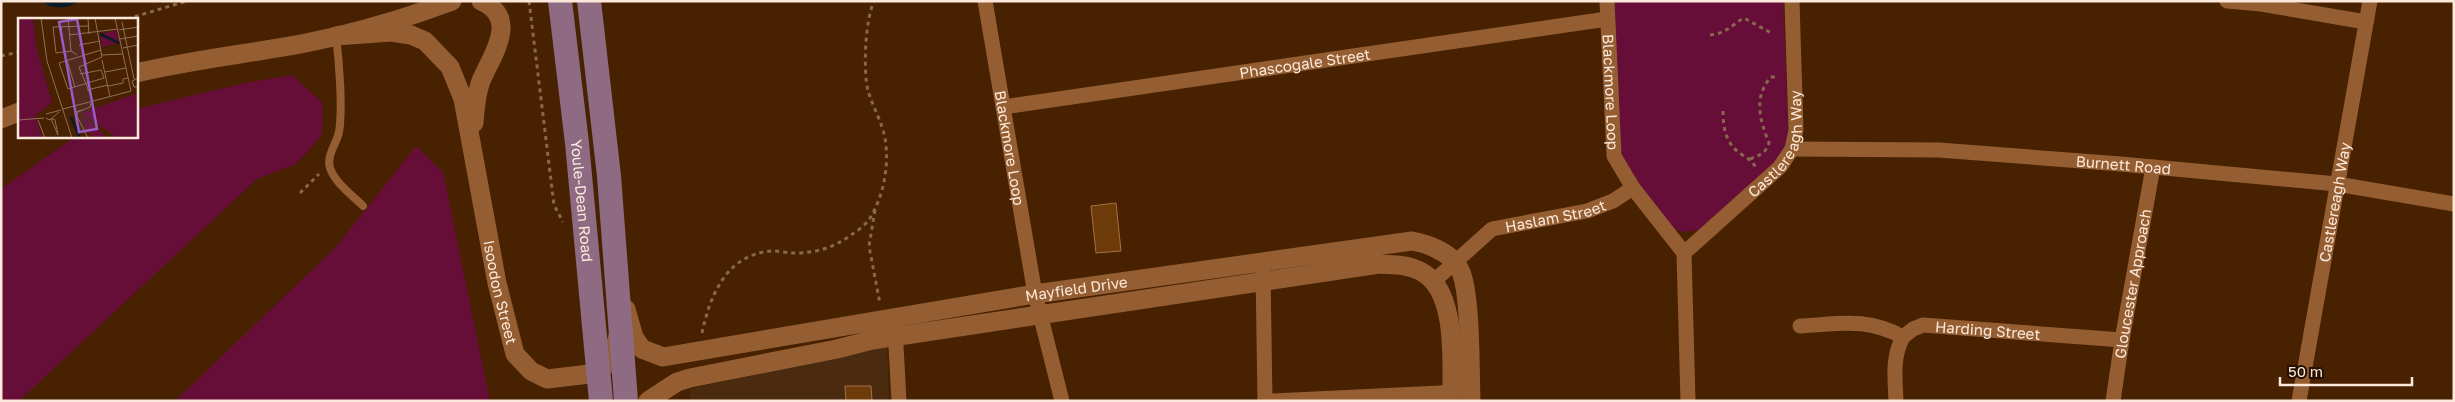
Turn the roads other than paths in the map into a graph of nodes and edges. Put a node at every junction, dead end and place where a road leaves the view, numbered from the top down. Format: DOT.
graph roads {
  1 [pos="452,1"];
  2 [pos="481,1"];
  3 [pos="560,1"];
  4 [pos="588,1"];
  5 [pos="985,1"];
  6 [pos="1607,1"];
  7 [pos="1792,1"];
  8 [pos="2227,1"];
  9 [pos="2370,1"];
  10 [pos="1607,19"];
  11 [pos="2366,22"];
  12 [pos="336,36"];
  13 [pos="138,73"];
  14 [pos="1003,107"];
  15 [pos="18,112"];
  16 [pos="1,119"];
  17 [pos="1792,149"];
  18 [pos="475,167"];
  19 [pos="2153,167"];
  20 [pos="2337,184"];
  21 [pos="1633,188"];
  22 [pos="2454,204"];
  23 [pos="363,206"];
  24 [pos="1684,253"];
  25 [pos="1454,262"];
  26 [pos="1263,263"];
  27 [pos="617,265"];
  28 [pos="1263,282"];
  29 [pos="1433,282"];
  30 [pos="1035,294"];
  31 [pos="1040,315"];
  32 [pos="894,317"];
  33 [pos="620,324"];
  34 [pos="1800,326"];
  35 [pos="895,336"];
  36 [pos="1903,337"];
  37 [pos="2122,340"];
  38 [pos="598,373"];
  39 [pos="1461,396"];
  40 [pos="601,401"];
  41 [pos="626,401"];
  42 [pos="648,401"];
  43 [pos="899,401"];
  44 [pos="1062,401"];
  45 [pos="1265,401"];
  46 [pos="1273,401"];
  47 [pos="1688,401"];
  48 [pos="1896,401"];
  49 [pos="2113,401"];
  50 [pos="2298,401"];
  1 -- 12 [label="street, Isoodon Street"];
  2 -- 18 [label="street, Isoodon Street"];
  3 -- 38 [label="main road, Youle-Dean Road"];
  4 -- 27 [label="main road, Youle-Dean Road"];
  5 -- 14 [label="street, Blackmore Loop"];
  6 -- 10 [label="street, Blackmore Loop"];
  7 -- 17 [label="street, Castlereagh Way"];
  8 -- 11 [label="street"];
  9 -- 11 [label="street, Castlereagh Way"];
  10 -- 14 [label="street, Phascogale Street"];
  10 -- 21 [label="street, Blackmore Loop"];
  11 -- 20 [label="street, Castlereagh Way"];
  12 -- 13 [label="street, Isoodon Street"];
  12 -- 18 [label="street, Isoodon Street"];
  12 -- 23 [label="lane"];
  14 -- 30 [label="street, Blackmore Loop"];
  15 -- 16 [label="street"];
  17 -- 19 [label="street, Burnett Road"];
  17 -- 24 [label="street, Castlereagh Way"];
  18 -- 38 [label="street, Isoodon Street"];
  19 -- 20 [label="street, Burnett Road"];
  19 -- 37 [label="street, Gloucester Approach"];
  20 -- 22 [label="street, Burnett Road"];
  20 -- 50 [label="street, Castlereagh Way"];
  21 -- 24 [label="street, Blackmore Loop"];
  21 -- 25 [label="street, Haslam Street"];
  24 -- 47 [label="street"];
  25 -- 26 [label="street, Mayfield Drive"];
  25 -- 29 [label="street, Haslam Street"];
  25 -- 39 [label="street"];
  26 -- 28 [label="street"];
  26 -- 30 [label="street, Mayfield Drive"];
  27 -- 32 [label="street, Mayfield Drive"];
  27 -- 33 [label="main road, Youle-Dean Road"];
  28 -- 29 [label="street, Mayfield Drive"];
  28 -- 31 [label="street, Mayfield Drive"];
  28 -- 45 [label="street"];
  29 -- 39 [label="street, Mayfield Drive"];
  30 -- 31 [label="street, Blackmore Loop"];
  30 -- 32 [label="street, Mayfield Drive"];
  31 -- 35 [label="street, Mayfield Drive"];
  31 -- 44 [label="street, Blackmore Loop"];
  32 -- 35 [label="street"];
  33 -- 38 [label="street"];
  33 -- 41 [label="main road, Youle-Dean Road"];
  34 -- 36 [label="street"];
  35 -- 42 [label="street, Mayfield Drive"];
  35 -- 43 [label="street"];
  36 -- 37 [label="street, Harding Street"];
  36 -- 48 [label="street"];
  37 -- 49 [label="street, Gloucester Approach"];
  38 -- 40 [label="main road, Youle-Dean Road"];
  39 -- 46 [label="street"];
}
